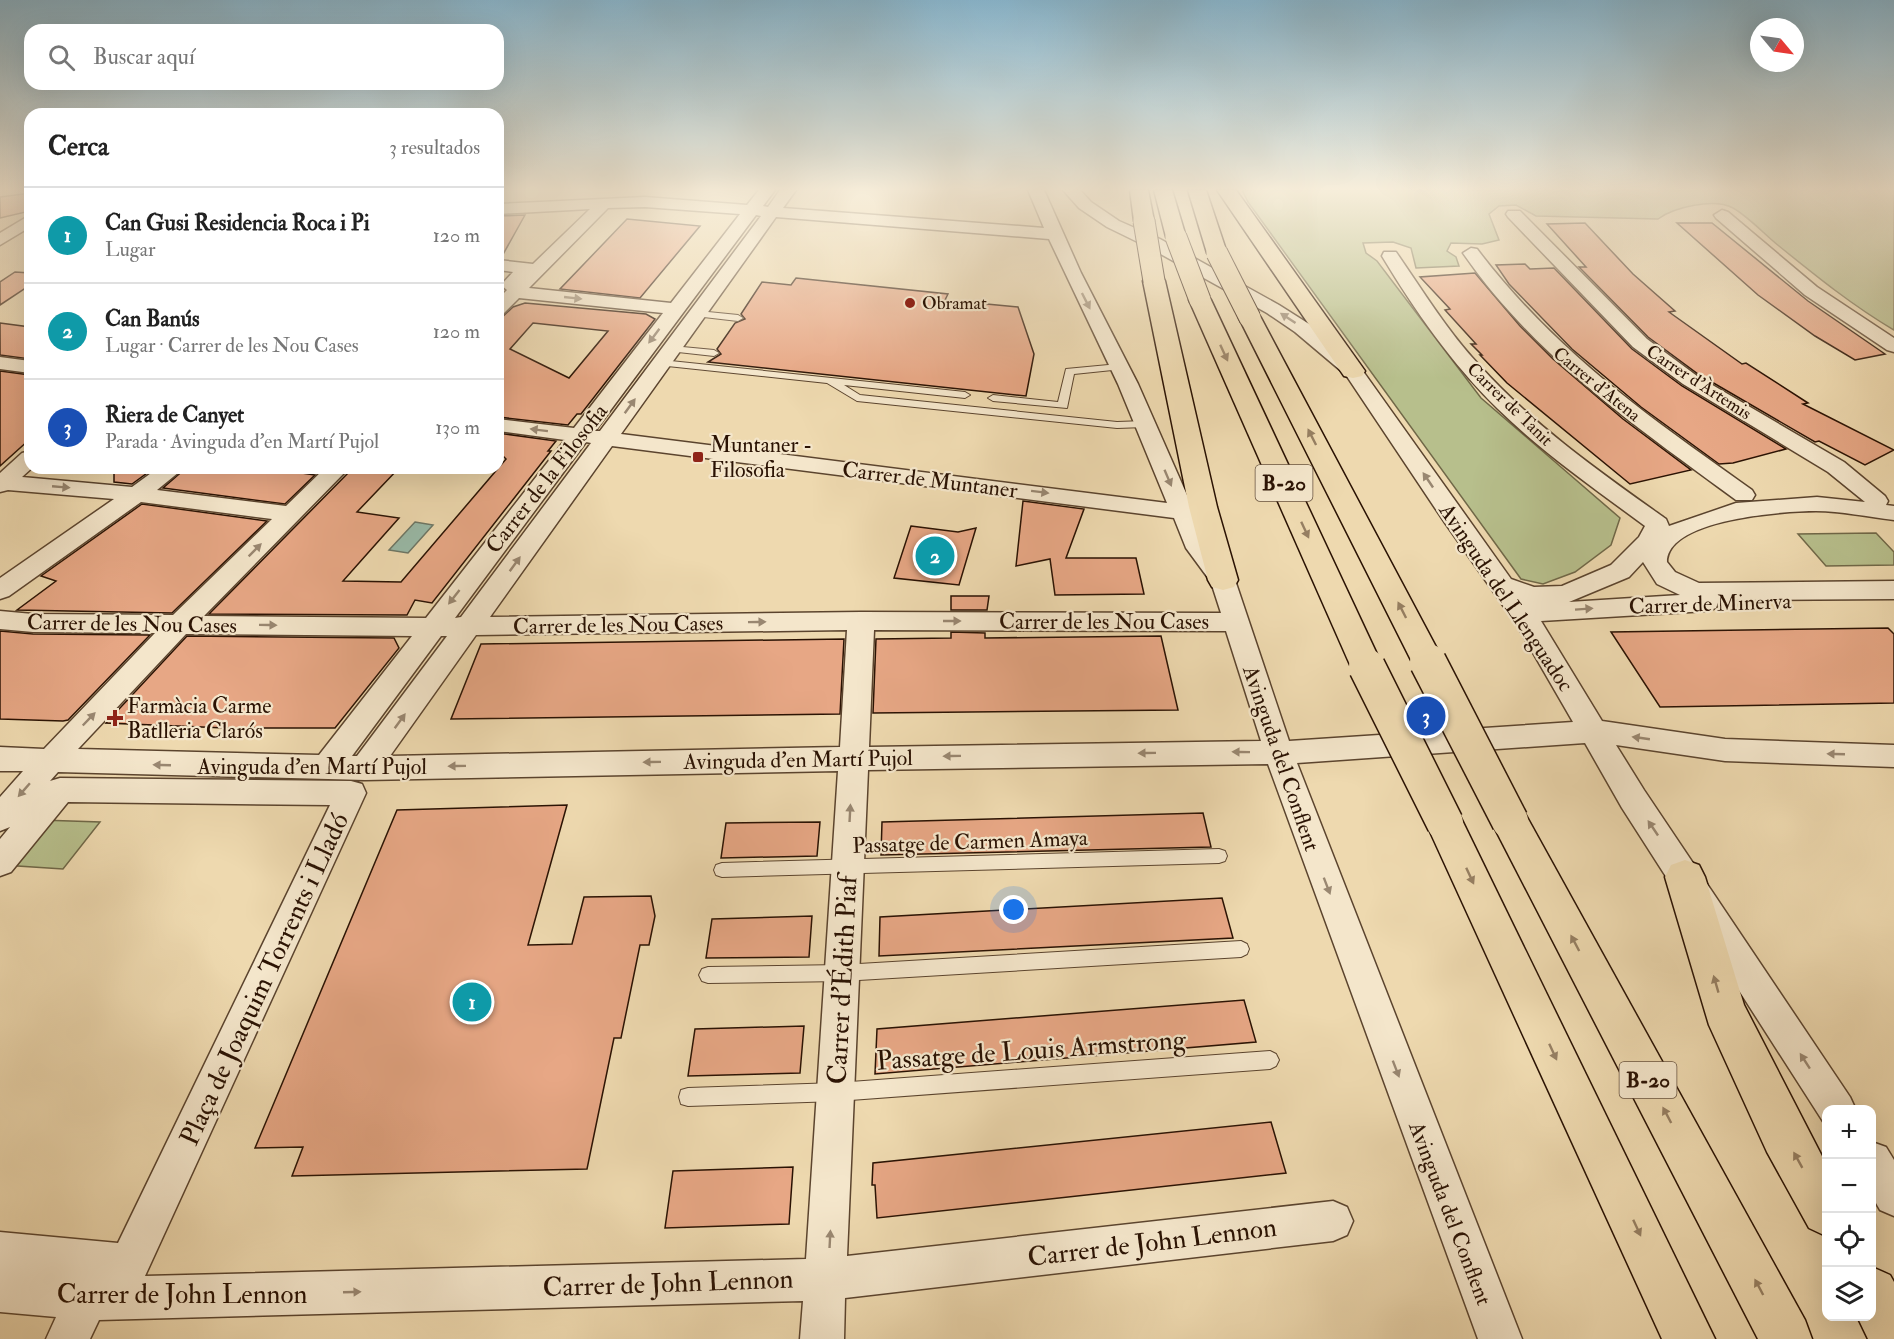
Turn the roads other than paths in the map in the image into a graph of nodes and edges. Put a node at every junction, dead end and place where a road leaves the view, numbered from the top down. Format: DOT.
graph roads {
  1 [pos="551,252"];
  2 [pos="722,252"];
  3 [pos="735,252"];
  4 [pos="1063,252"];
  5 [pos="1149,252"];
  6 [pos="1171,252"];
  7 [pos="1182,252"];
  8 [pos="1217,252"];
  9 [pos="1270,252"];
  10 [pos="1550,252"];
  11 [pos="1766,252"];
  12 [pos="1470,253"];
  13 [pos="1390,256"];
  14 [pos="504,266"];
  15 [pos="506,294"];
  16 [pos="675,309"];
  17 [pos="698,314"];
  18 [pos="738,318"];
  19 [pos="1894,346"];
  20 [pos="714,353"];
  21 [pos="667,356"];
  22 [pos="0,363"];
  23 [pos="24,366"];
  24 [pos="1119,367"];
  25 [pos="1353,371"];
  26 [pos="830,381"];
  27 [pos="965,395"];
  28 [pos="993,398"];
  29 [pos="1145,424"];
  30 [pos="504,426"];
  31 [pos="580,434"];
  32 [pos="607,438"];
  33 [pos="24,463"];
  34 [pos="164,474"];
  35 [pos="332,474"];
  36 [pos="1,483"];
  37 [pos="136,494"];
  38 [pos="1744,495"];
  39 [pos="1888,506"];
  40 [pos="1183,513"];
  41 [pos="291,514"];
  42 [pos="1653,533"];
  43 [pos="1620,571"];
  44 [pos="1223,580"];
  45 [pos="1502,585"];
  46 [pos="0,590"];
  47 [pos="1894,590"];
  48 [pos="1894,599"];
  49 [pos="1670,602"];
  50 [pos="0,620"];
  51 [pos="861,621"];
  52 [pos="1528,621"];
  53 [pos="1237,622"];
  54 [pos="181,624"];
  55 [pos="470,626"];
  56 [pos="432,627"];
  57 [pos="1594,731"];
  58 [pos="1277,753"];
  59 [pos="1894,756"];
  60 [pos="853,758"];
  61 [pos="0,759"];
  62 [pos="49,762"];
  63 [pos="326,768"];
  64 [pos="365,768"];
  65 [pos="0,818"];
  66 [pos="1219,856"];
  67 [pos="0,862"];
  68 [pos="848,867"];
  69 [pos="722,870"];
  70 [pos="1685,877"];
  71 [pos="1241,949"];
  72 [pos="842,973"];
  73 [pos="708,975"];
  74 [pos="1270,1060"];
  75 [pos="837,1092"];
  76 [pos="688,1097"];
  77 [pos="1834,1105"];
  78 [pos="1876,1167"];
  79 [pos="1894,1196"];
  80 [pos="1822,1202"];
  81 [pos="1333,1221"];
  82 [pos="0,1252"];
  83 [pos="828,1279"];
  84 [pos="0,1291"];
  85 [pos="87,1299"];
  86 [pos="1876,1300"];
  87 [pos="1894,1334"];
  88 [pos="68,1339"];
  89 [pos="822,1339"];
  90 [pos="1500,1339"];
  91 [pos="1689,1339"];
  92 [pos="1786,1339"];
  1 -- 15 [label="street"];
  2 -- 16 [label="street, Carrer de la Filosofia"];
  3 -- 17 [label="street, Carrer de la Filosofia"];
  4 -- 24 [label="street, Avinguda del Conflent, one-way"];
  5 -- 44 [label="highway, bridge"];
  25 -- 6 [label="street, Avinguda del Llenguadoc, one-way"];
  7 -- 91 [label="highway, B-20, one-way, bridge"];
  92 -- 8 [label="highway, B-20, one-way, bridge"];
  9 -- 25 [label="highway"];
  10 -- 39 [label="street, Carrer d'Àrtemis"];
  11 -- 19 [label="street"];
  12 -- 38 [label="street, Carrer d'Atena"];
  13 -- 42 [label="street, Carrer de Tanit"];
  14 -- 15 [label="street"];
  15 -- 16 [label="street, one-way"];
  16 -- 31 [label="street, Carrer de la Filosofia, one-way"];
  17 -- 18 [label="lane"];
  17 -- 21 [label="street, Carrer de la Filosofia"];
  20 -- 21 [label="lane"];
  21 -- 26 [label="lane"];
  32 -- 21 [label="street, Carrer de la Filosofia, one-way"];
  22 -- 23 [label="street"];
  24 -- 28 [label="lane"];
  24 -- 29 [label="street, Avinguda del Conflent"];
  45 -- 25 [label="street, Avinguda del Llenguadoc, one-way"];
  26 -- 27 [label="lane"];
  26 -- 29 [label="lane"];
  29 -- 40 [label="street, Avinguda del Conflent, one-way"];
  31 -- 30 [label="street, Carrer de Muntaner, one-way"];
  31 -- 32 [label="street, Carrer de Muntaner"];
  31 -- 56 [label="street, Carrer de la Filosofia, one-way"];
  32 -- 40 [label="street, Carrer de Muntaner, one-way"];
  55 -- 32 [label="street, Carrer de la Filosofia, one-way"];
  33 -- 36 [label="street"];
  34 -- 37 [label="street"];
  35 -- 41 [label="street"];
  36 -- 37 [label="street, one-way"];
  37 -- 41 [label="street"];
  37 -- 46 [label="street"];
  38 -- 39 [label="street"];
  38 -- 42 [label="street"];
  39 -- 47 [label="street"];
  40 -- 44 [label="street, Avinguda del Conflent"];
  54 -- 41 [label="street, one-way"];
  42 -- 43 [label="street"];
  42 -- 49 [label="street"];
  43 -- 45 [label="street"];
  43 -- 49 [label="street"];
  44 -- 53 [label="street, Avinguda del Conflent"];
  45 -- 52 [label="street, Avinguda del Llenguadoc"];
  48 -- 49 [label="street, Carrer de Minerva"];
  52 -- 49 [label="street, Carrer de Minerva, one-way"];
  50 -- 54 [label="street, Carrer de les Nou Cases"];
  51 -- 53 [label="street, Carrer de les Nou Cases, one-way"];
  55 -- 51 [label="street, Carrer de les Nou Cases, one-way"];
  51 -- 60 [label="street, Carrer d'Édith Piaf"];
  52 -- 57 [label="street, Avinguda del Llenguadoc"];
  53 -- 58 [label="street, Avinguda del Conflent"];
  54 -- 56 [label="street, Carrer de les Nou Cases, one-way"];
  62 -- 54 [label="street, one-way"];
  55 -- 56 [label="street, Carrer de les Nou Cases"];
  64 -- 55 [label="street, Carrer de la Filosofia, one-way"];
  56 -- 63 [label="street, Carrer de la Filosofia"];
  57 -- 58 [label="street, Avinguda d'en Martí Pujol"];
  59 -- 57 [label="street, Avinguda d'en Martí Pujol, one-way"];
  70 -- 57 [label="street, Avinguda del Llenguadoc, one-way"];
  58 -- 60 [label="street, Avinguda d'en Martí Pujol, one-way"];
  58 -- 90 [label="street, Avinguda del Conflent, one-way"];
  60 -- 64 [label="street, Avinguda d'en Martí Pujol, one-way"];
  68 -- 60 [label="street, Carrer d'Édith Piaf, one-way"];
  61 -- 62 [label="street, Avinguda d'en Martí Pujol"];
  63 -- 62 [label="street, Avinguda d'en Martí Pujol, one-way"];
  62 -- 65 [label="street, one-way"];
  63 -- 64 [label="street, Avinguda d'en Martí Pujol"];
  66 -- 68 [label="lane, Passatge de Carmen Amaya"];
  67 -- 82 [label="street, Plaça de Joaquim Torrents i Lladó"];
  68 -- 69 [label="lane, Passatge de Carmen Amaya"];
  68 -- 72 [label="street, Carrer d'Édith Piaf"];
  77 -- 70 [label="street, Avinguda del Llenguadoc, one-way"];
  80 -- 70 [label="highway, one-way"];
  71 -- 72 [label="lane"];
  72 -- 73 [label="lane"];
  72 -- 75 [label="street, Carrer d'Édith Piaf"];
  74 -- 75 [label="lane, Passatge de Louis Armstrong"];
  75 -- 76 [label="lane, Passatge de Louis Armstrong"];
  83 -- 75 [label="street, Carrer d'Édith Piaf, one-way"];
  78 -- 79 [label="street"];
  81 -- 83 [label="street, Carrer de John Lennon"];
  85 -- 83 [label="street, Carrer de John Lennon, one-way"];
  83 -- 89 [label="street, Carrer d'Édith Piaf"];
  84 -- 85 [label="street, Carrer de John Lennon"];
  85 -- 88 [label="street"];
  86 -- 87 [label="highway"];
}
